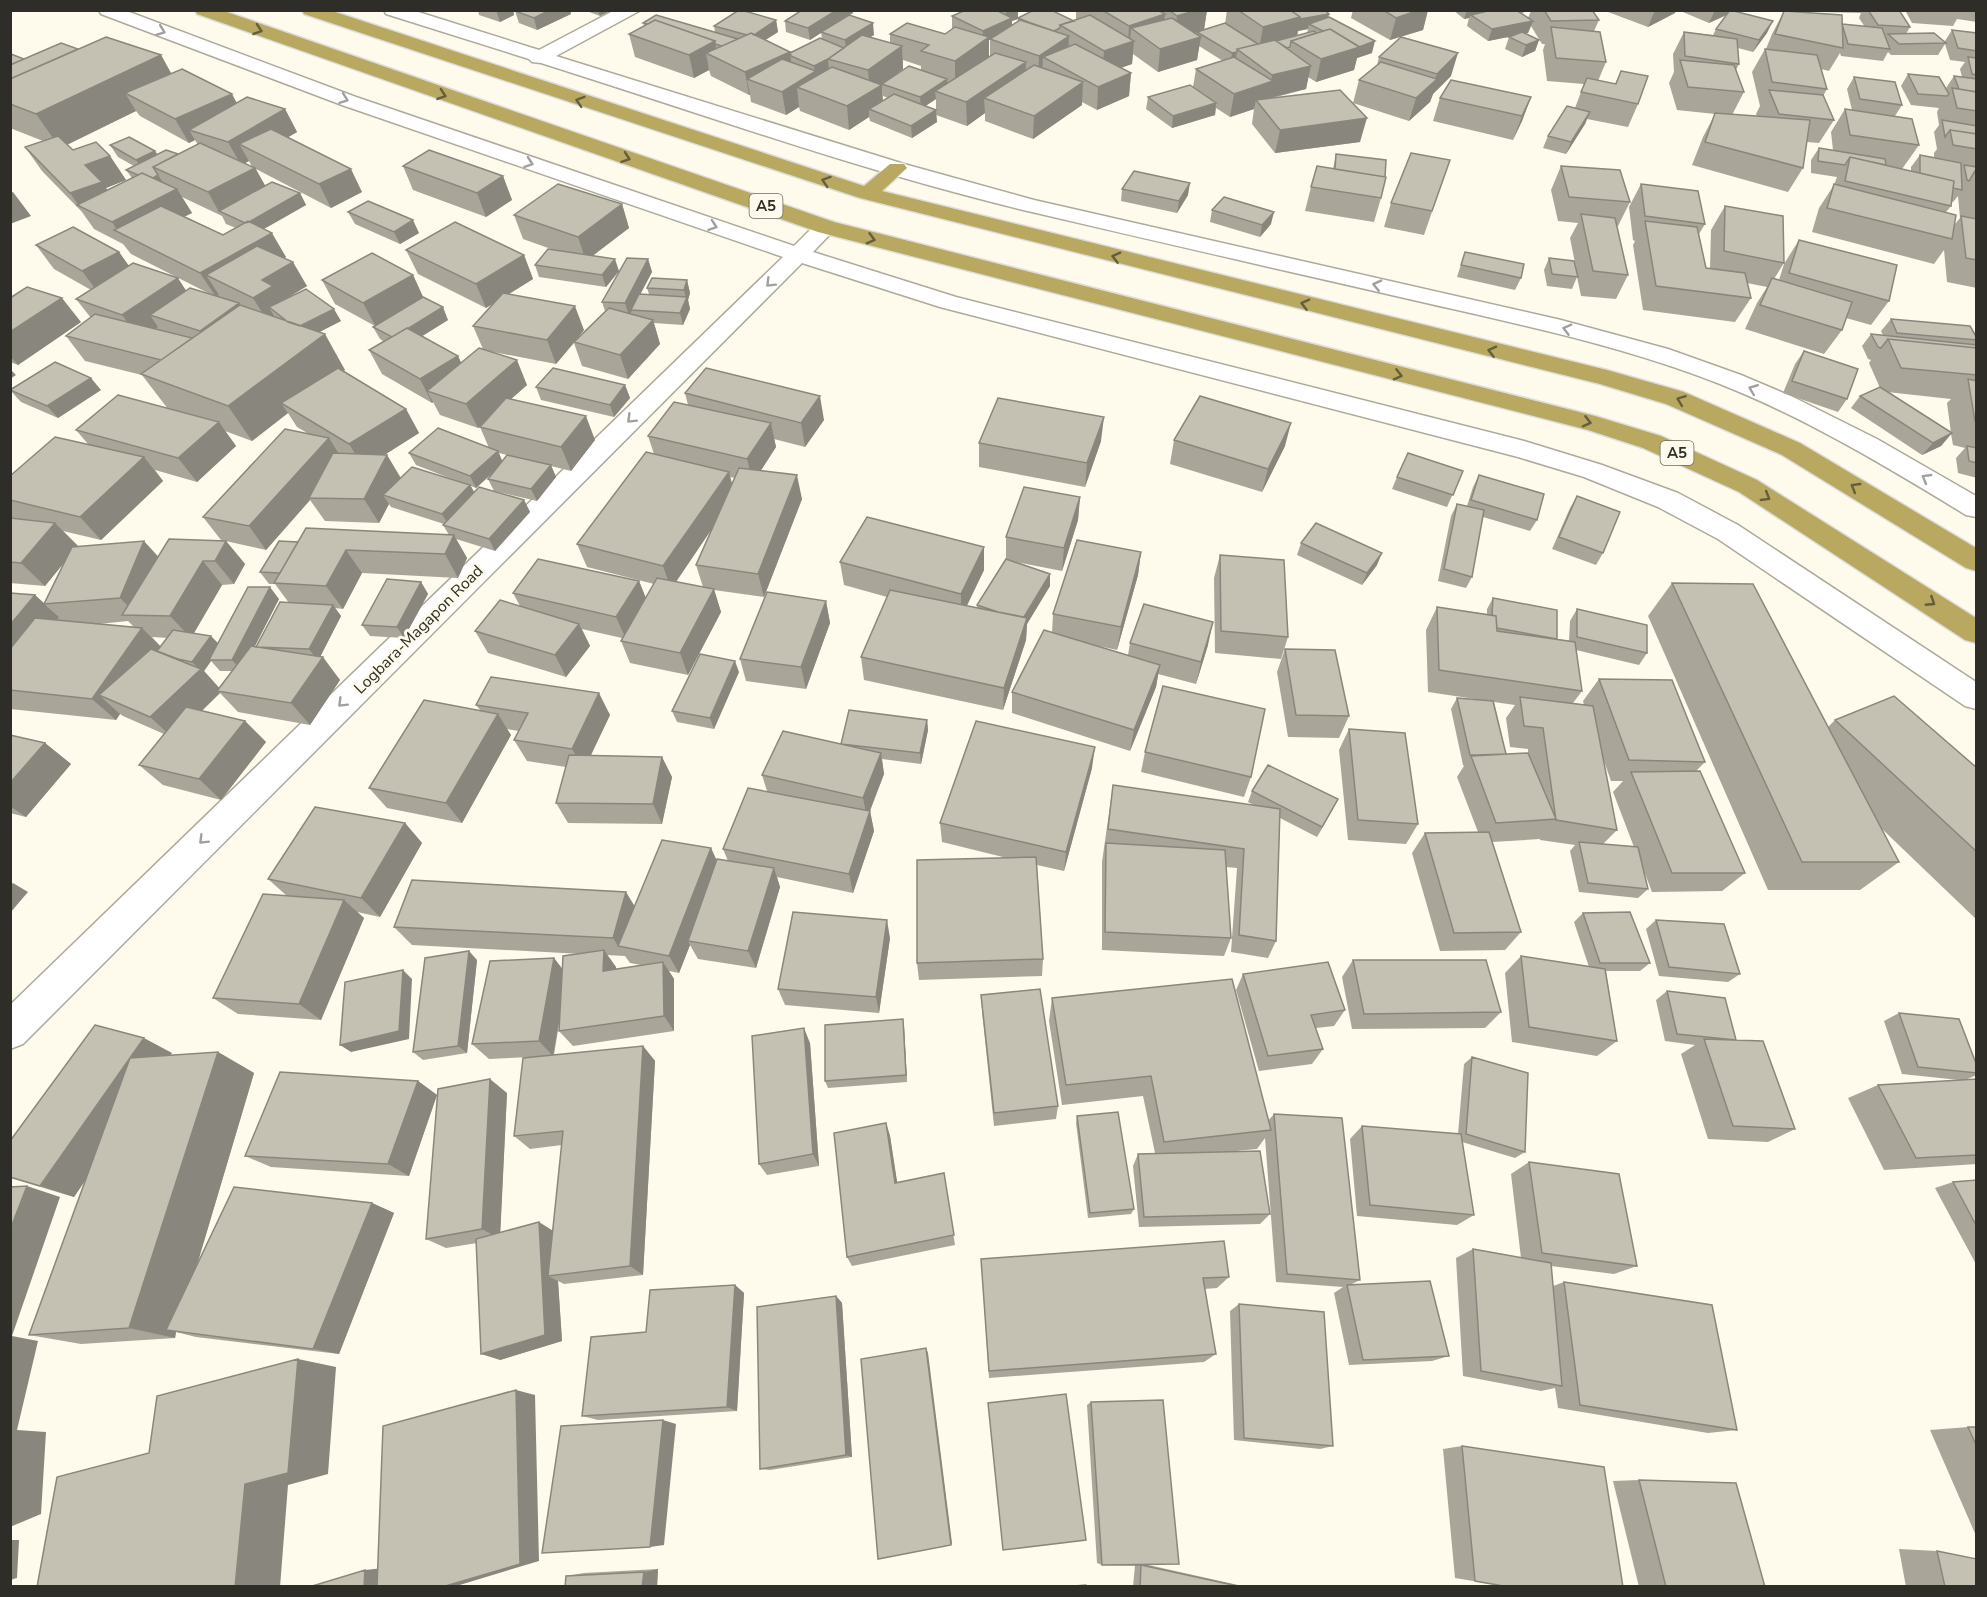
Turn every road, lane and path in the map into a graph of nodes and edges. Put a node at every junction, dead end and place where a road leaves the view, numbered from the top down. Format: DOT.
graph roads {
  1 [pos="107,10"];
  2 [pos="203,10"];
  3 [pos="310,10"];
  4 [pos="392,10"];
  5 [pos="633,10"];
  6 [pos="538,58"];
  7 [pos="897,168"];
  8 [pos="867,194"];
  9 [pos="826,227"];
  10 [pos="798,255"];
  11 [pos="1972,504"];
  12 [pos="1977,561"];
  13 [pos="1977,632"];
  14 [pos="1977,697"];
  15 [pos="10,1031"];
  1 -- 10 [label="street, one-way"];
  2 -- 9 [label="highway, A5, one-way"];
  8 -- 3 [label="highway, one-way"];
  4 -- 6 [label="street"];
  5 -- 6 [label="street"];
  6 -- 7 [label="street"];
  7 -- 8 [label="highway"];
  11 -- 7 [label="street, one-way"];
  12 -- 8 [label="highway, one-way"];
  9 -- 10 [label="street, Logbara-Magapon Road"];
  9 -- 13 [label="highway, A5, one-way"];
  10 -- 14 [label="street"];
  10 -- 15 [label="street, Logbara-Magapon Road, one-way"];
}
